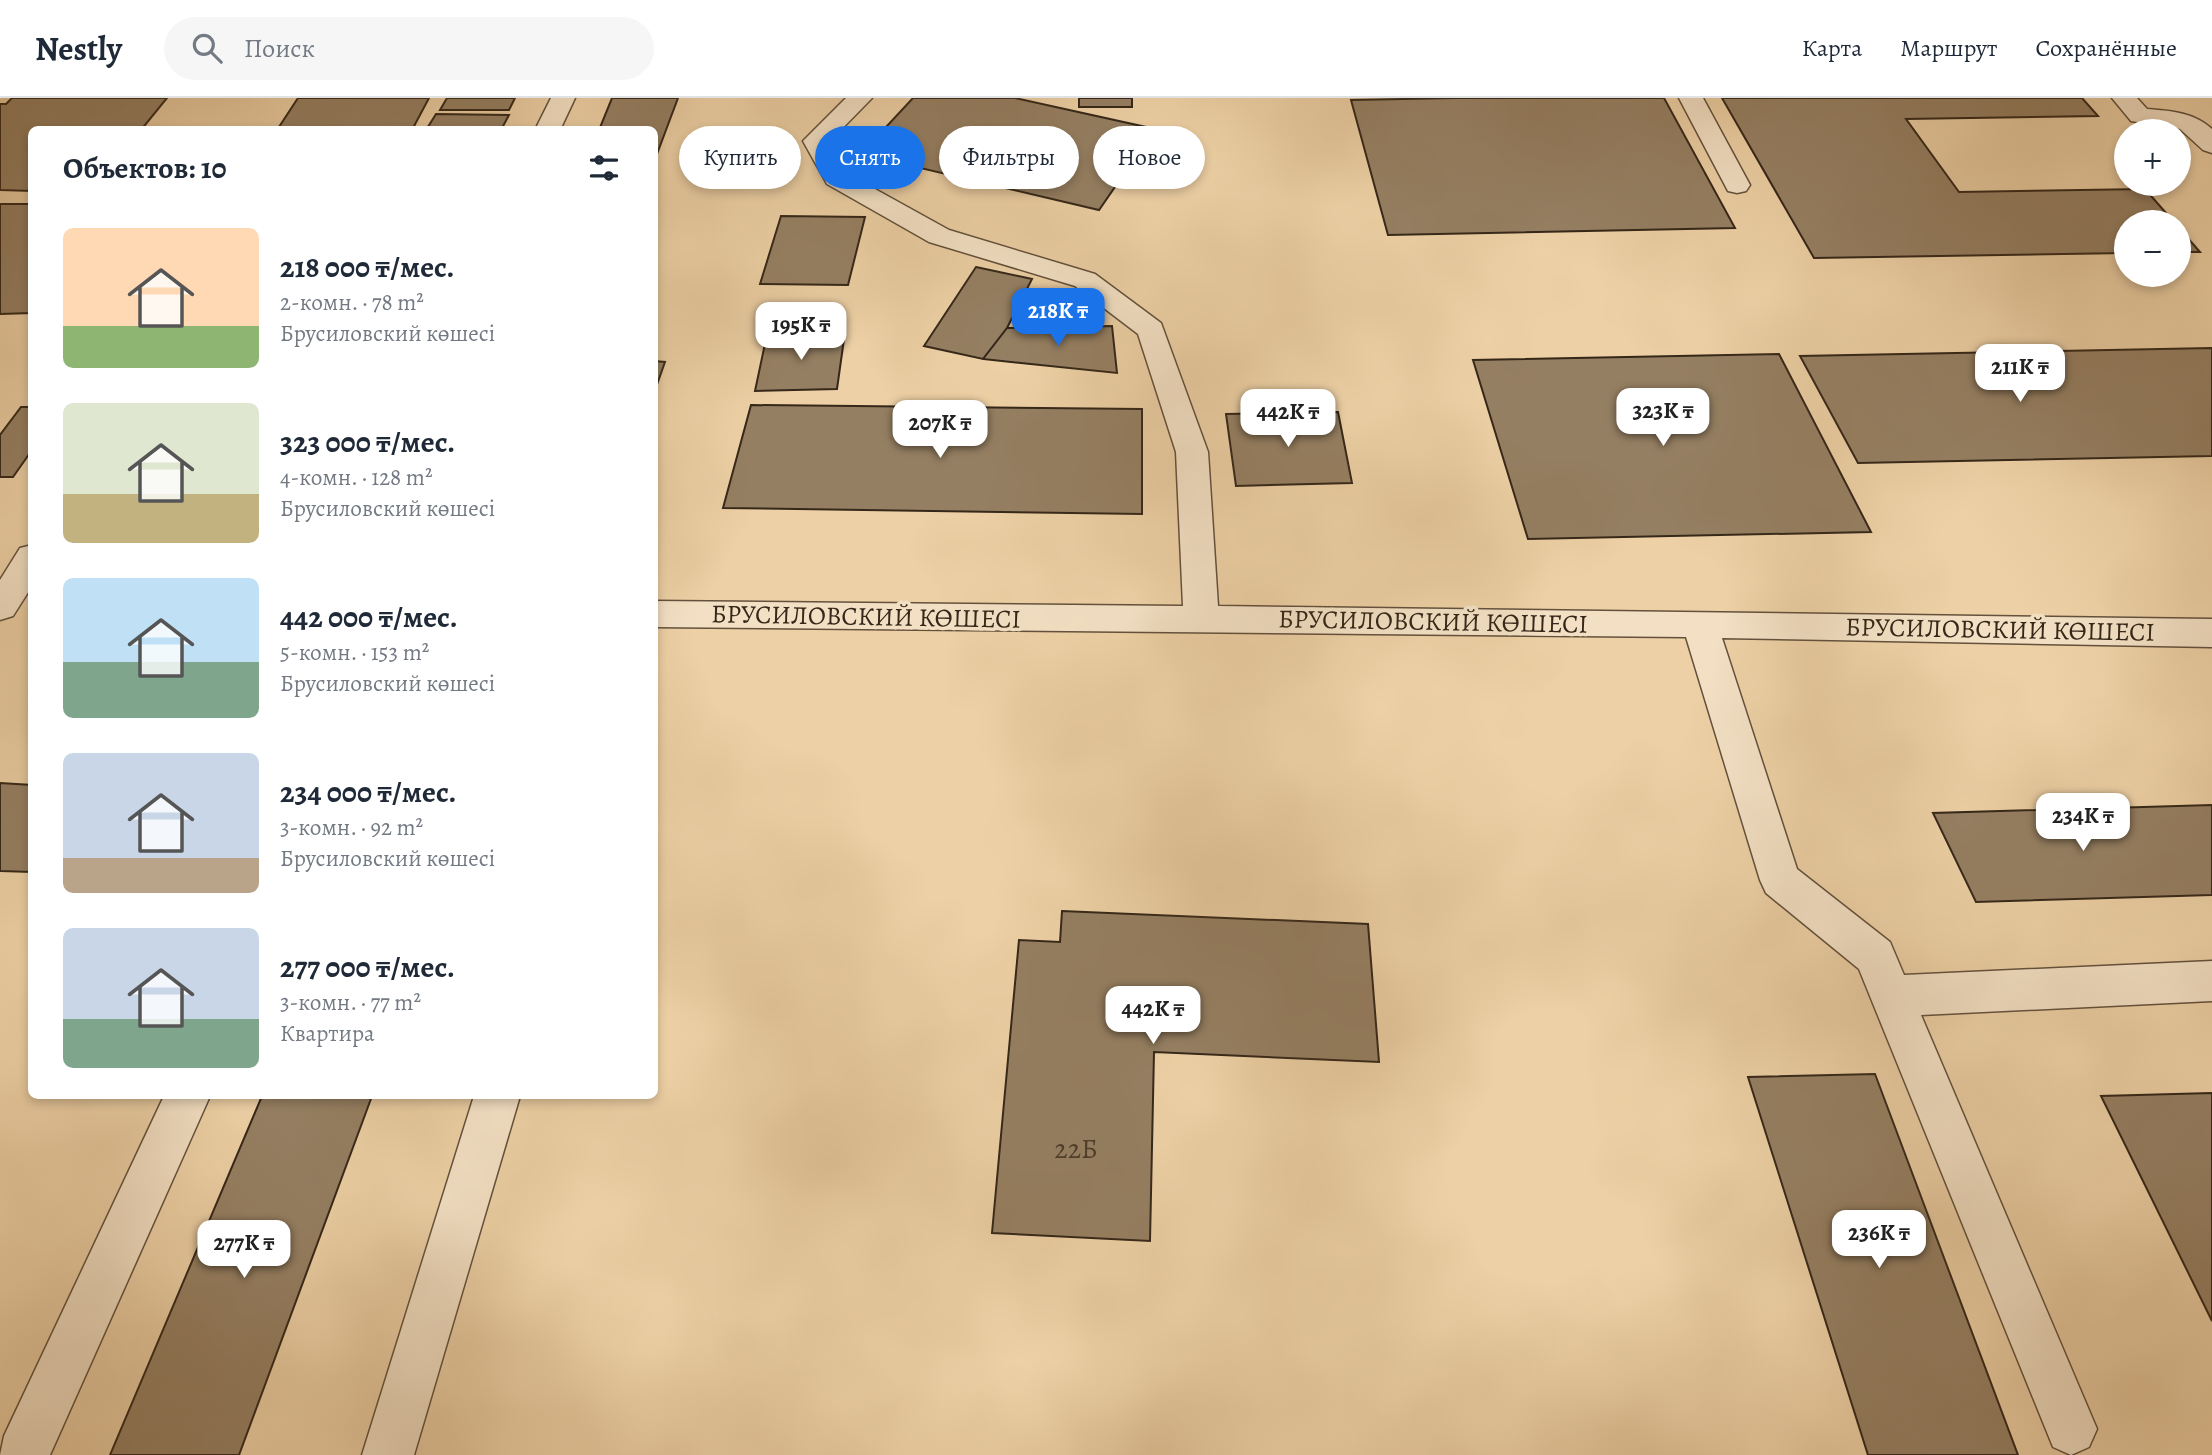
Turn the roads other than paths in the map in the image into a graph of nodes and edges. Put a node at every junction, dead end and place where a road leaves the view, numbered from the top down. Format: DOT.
graph roads {
  1 [pos="563,98"];
  2 [pos="860,98"];
  3 [pos="1691,98"];
  4 [pos="2124,98"];
  5 [pos="549,126"];
  6 [pos="2208,133"];
  7 [pos="1737,185"];
  8 [pos="28,567"];
  9 [pos="11,607"];
  10 [pos="658,614"];
  11 [pos="1200,619"];
  12 [pos="1700,624"];
  13 [pos="2212,634"];
  14 [pos="2212,981"];
  15 [pos="1891,996"];
  16 [pos="186,1099"];
  17 [pos="496,1099"];
  18 [pos="2070,1429"];
  19 [pos="23,1455"];
  20 [pos="388,1455"];
  1 -- 5 [label="street"];
  2 -- 11 [label="street"];
  3 -- 7 [label="street"];
  4 -- 6 [label="street"];
  8 -- 9 [label="street"];
  10 -- 11 [label="street, БРУСИЛОВСКИЙ КӨШЕСІ"];
  11 -- 12 [label="street, БРУСИЛОВСКИЙ КӨШЕСІ"];
  12 -- 13 [label="street, БРУСИЛОВСКИЙ КӨШЕСІ"];
  12 -- 15 [label="street"];
  14 -- 15 [label="street"];
  15 -- 18 [label="street"];
  16 -- 19 [label="street"];
  17 -- 20 [label="street"];
}
